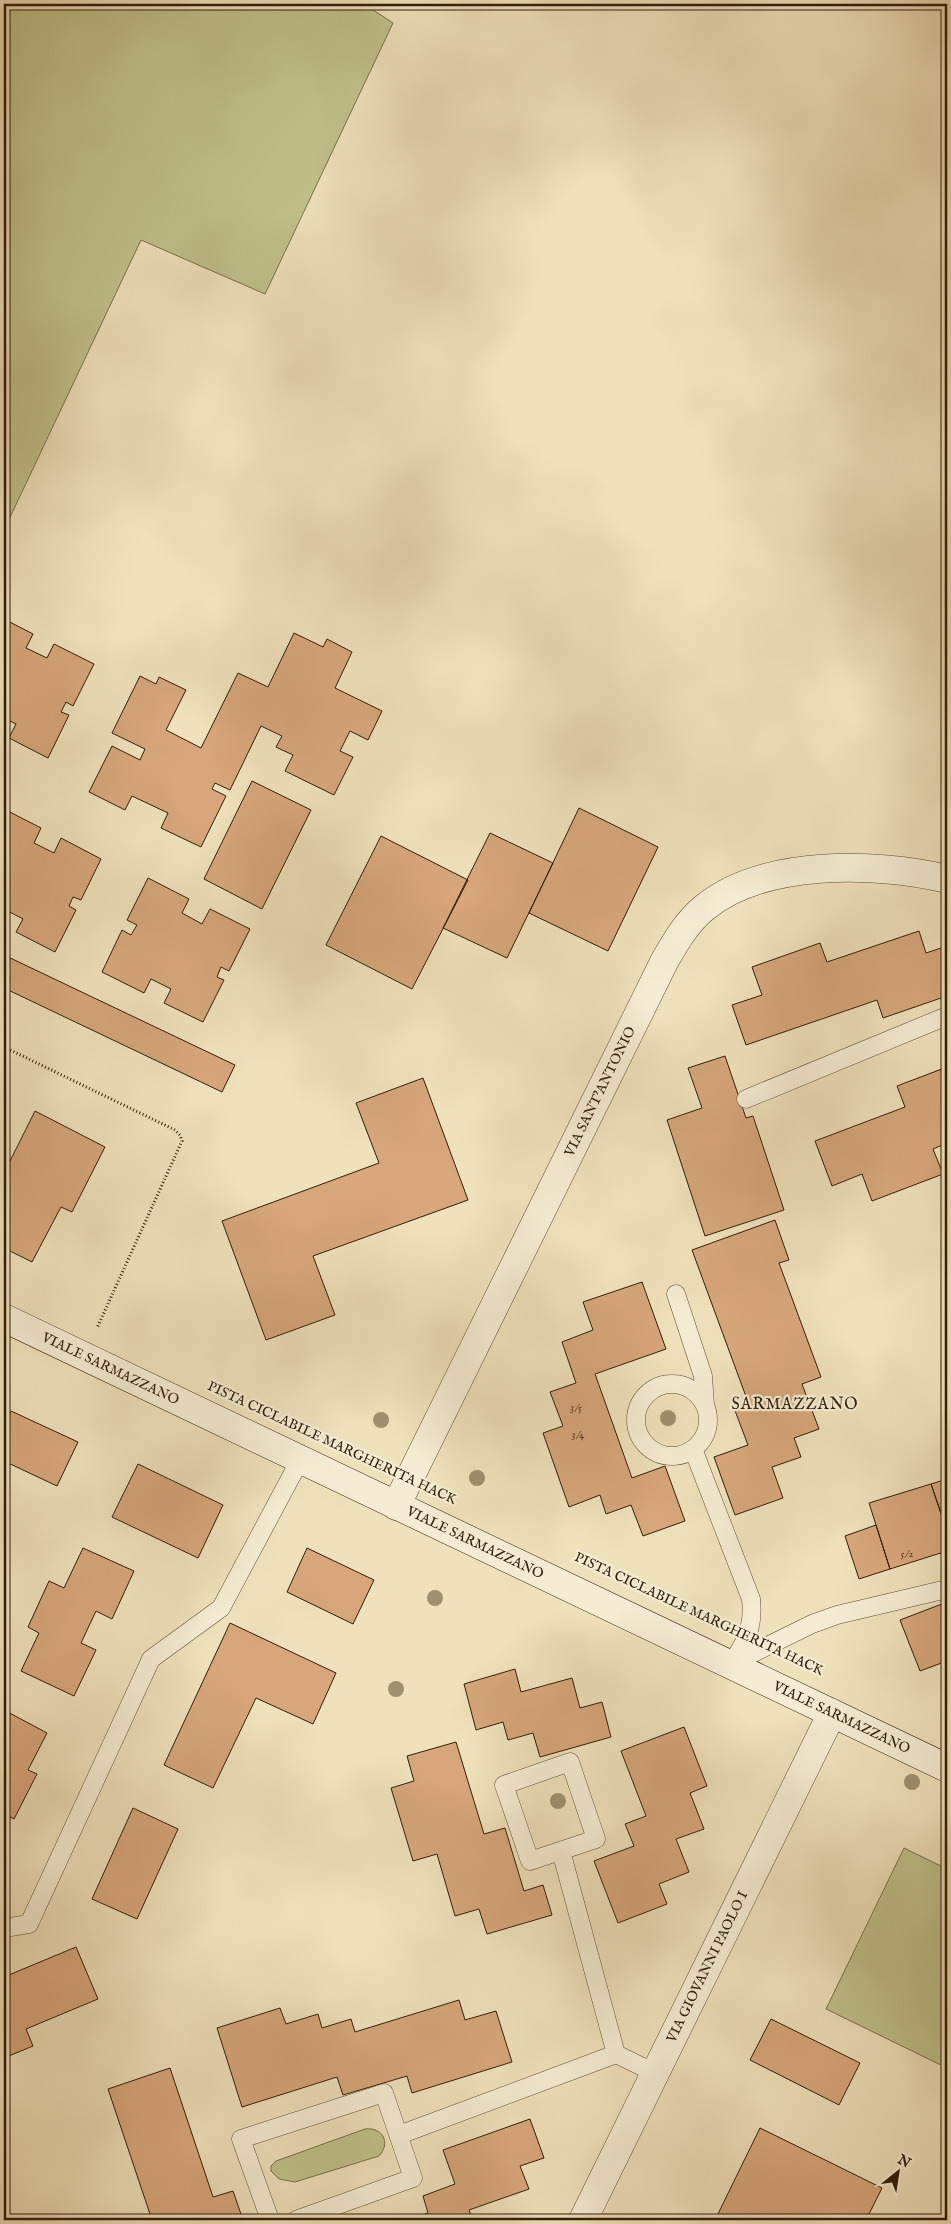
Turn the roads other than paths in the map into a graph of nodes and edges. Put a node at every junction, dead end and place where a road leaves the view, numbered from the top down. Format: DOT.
graph roads {
  1 [pos="947,879"];
  2 [pos="947,1016"];
  3 [pos="746,1098"];
  4 [pos="676,1294"];
  5 [pos="4,1318"];
  6 [pos="705,1405"];
  7 [pos="694,1449"];
  8 [pos="300,1460"];
  9 [pos="396,1506"];
  10 [pos="947,1589"];
  11 [pos="730,1665"];
  12 [pos="832,1713"];
  13 [pos="947,1768"];
  14 [pos="561,1851"];
  15 [pos="4,1928"];
  16 [pos="616,2054"];
  17 [pos="655,2073"];
  18 [pos="400,2135"];
  19 [pos="270,2220"];
  20 [pos="296,2220"];
  21 [pos="584,2220"];
  1 -- 9 [label="street, VIA SANT'ANTONIO"];
  2 -- 3 [label="lane"];
  4 -- 6 [label="lane"];
  5 -- 8 [label="street, VIALE SARMAZZANO"];
  6 -- 7 [label="lane"];
  6 -- 7 [label="lane"];
  7 -- 11 [label="lane"];
  8 -- 9 [label="street, VIALE SARMAZZANO"];
  8 -- 15 [label="lane"];
  9 -- 11 [label="street, VIALE SARMAZZANO"];
  10 -- 11 [label="lane"];
  11 -- 12 [label="street, VIALE SARMAZZANO"];
  12 -- 13 [label="street, VIALE SARMAZZANO"];
  12 -- 17 [label="street, VIA GIOVANNI PAOLO I"];
  14 -- 14 [label="lane"];
  14 -- 16 [label="lane"];
  16 -- 17 [label="lane"];
  16 -- 18 [label="lane"];
  17 -- 21 [label="street, VIA GIOVANNI PAOLO I"];
  18 -- 19 [label="lane"];
  18 -- 20 [label="lane"];
}
